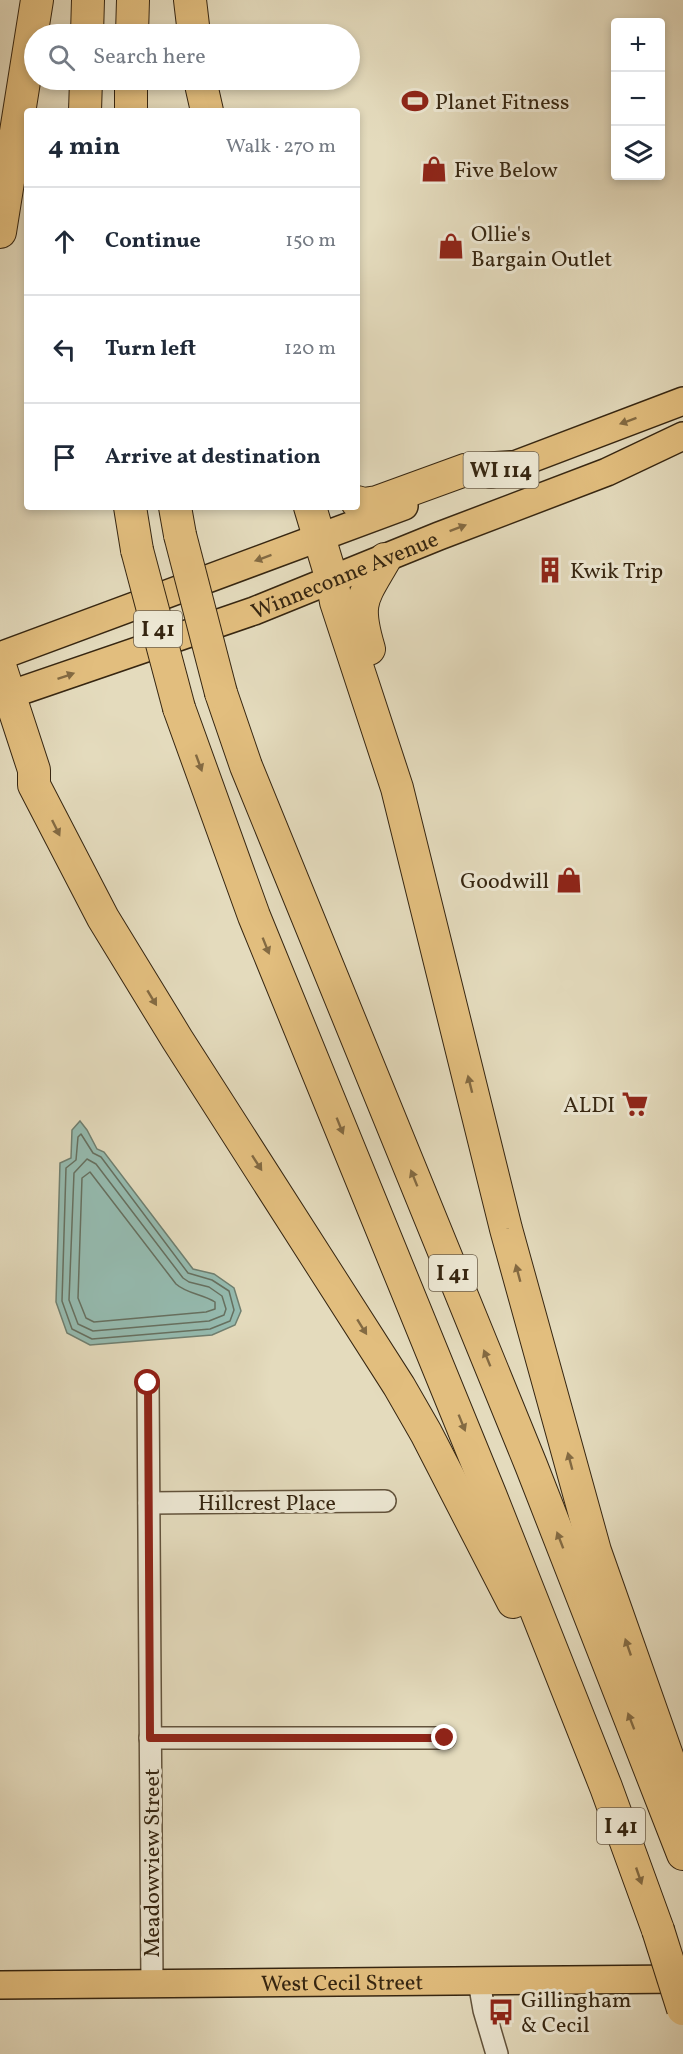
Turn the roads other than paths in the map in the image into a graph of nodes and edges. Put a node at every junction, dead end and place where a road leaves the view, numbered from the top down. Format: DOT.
graph roads {
  1 [pos="37,0"];
  2 [pos="88,0"];
  3 [pos="133,0"];
  4 [pos="190,0"];
  5 [pos="33,24"];
  6 [pos="87,24"];
  7 [pos="132,24"];
  8 [pos="193,24"];
  9 [pos="24,82"];
  10 [pos="86,90"];
  11 [pos="131,90"];
  12 [pos="202,90"];
  13 [pos="85,108"];
  14 [pos="131,108"];
  15 [pos="206,108"];
  16 [pos="0,232"];
  17 [pos="683,401"];
  18 [pos="683,436"];
  19 [pos="511,467"];
  20 [pos="360,503"];
  21 [pos="130,510"];
  22 [pos="311,510"];
  23 [pos="177,521"];
  24 [pos="318,538"];
  25 [pos="385,558"];
  26 [pos="332,580"];
  27 [pos="0,656"];
  28 [pos="4,686"];
  29 [pos="0,736"];
  30 [pos="34,785"];
  31 [pos="397,788"];
  32 [pos="148,1383"];
  33 [pos="385,1501"];
  34 [pos="149,1503"];
  35 [pos="580,1723"];
  36 [pos="150,1738"];
  37 [pos="445,1738"];
  38 [pos="683,1801"];
  39 [pos="683,1854"];
  40 [pos="683,1979"];
  41 [pos="479,1982"];
  42 [pos="152,1983"];
  43 [pos="0,1984"];
  44 [pos="683,2009"];
  45 [pos="497,2054"];
  1 -- 5 [label="highway"];
  2 -- 6 [label="highway"];
  3 -- 7 [label="highway"];
  4 -- 8 [label="highway"];
  9 -- 16 [label="highway"];
  10 -- 13 [label="highway"];
  11 -- 14 [label="highway"];
  12 -- 15 [label="highway"];
  17 -- 19 [label="main road, Winneconne Avenue / WI 114, one-way"];
  25 -- 18 [label="main road, Winneconne Avenue / WI 114, one-way"];
  19 -- 20 [label="highway"];
  19 -- 24 [label="main road, Winneconne Avenue / WI 114"];
  21 -- 35 [label="highway, I 41, one-way, bridge"];
  22 -- 24 [label="highway"];
  39 -- 23 [label="highway, I 41, one-way, bridge"];
  24 -- 26 [label="highway"];
  24 -- 27 [label="main road, Winneconne Avenue / WI 114, one-way"];
  25 -- 26 [label="main road, Winneconne Avenue / WI 114"];
  25 -- 31 [label="highway"];
  28 -- 26 [label="main road, Winneconne Avenue / WI 114, one-way"];
  26 -- 31 [label="highway"];
  28 -- 30 [label="highway"];
  29 -- 30 [label="highway"];
  30 -- 35 [label="highway, one-way"];
  38 -- 31 [label="highway, one-way"];
  32 -- 34 [label="street, Meadowview Street"];
  33 -- 34 [label="street, Hillcrest Place"];
  34 -- 36 [label="street, Meadowview Street"];
  35 -- 44 [label="highway, I 41, one-way, bridge"];
  36 -- 37 [label="street"];
  36 -- 42 [label="street, Meadowview Street"];
  40 -- 41 [label="main road, West Cecil Street"];
  41 -- 42 [label="main road, West Cecil Street"];
  41 -- 45 [label="street"];
  42 -- 43 [label="main road, West Cecil Street"];
}
